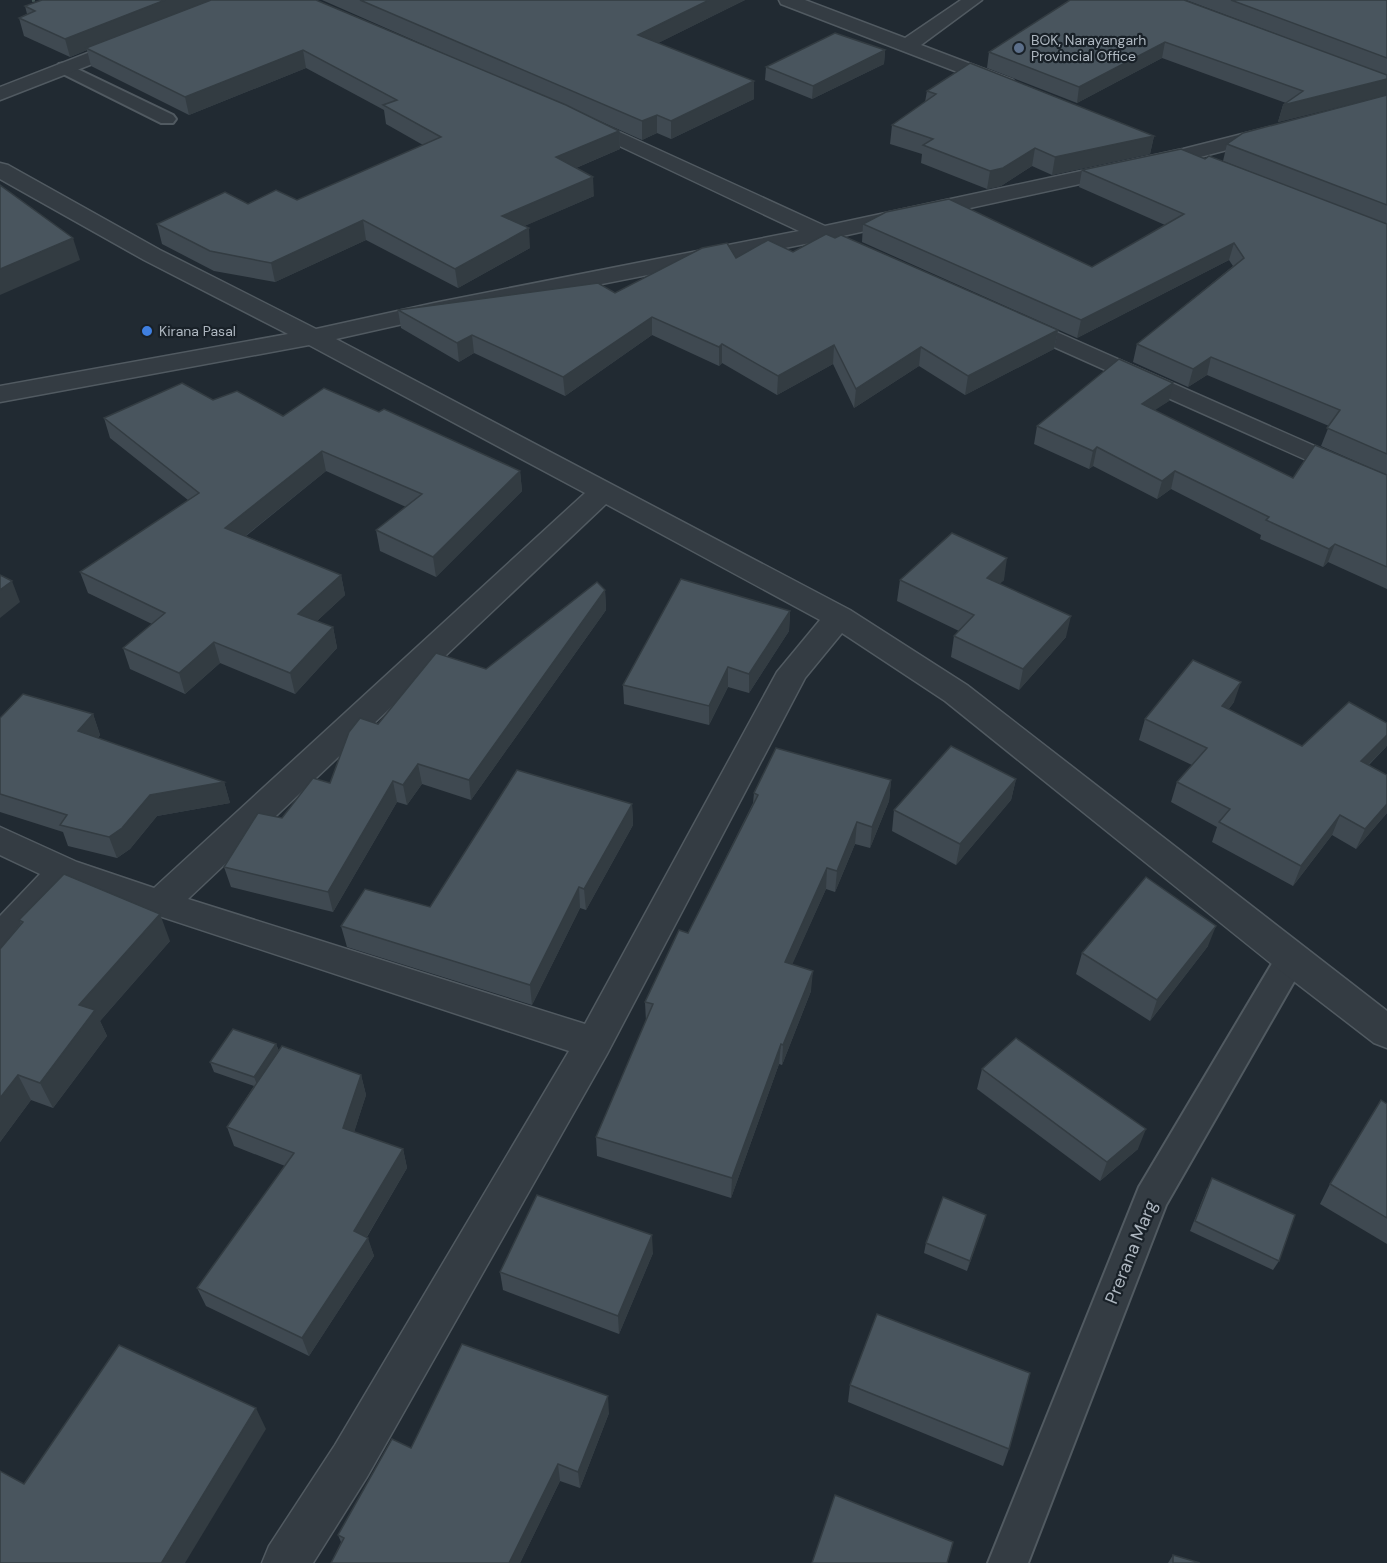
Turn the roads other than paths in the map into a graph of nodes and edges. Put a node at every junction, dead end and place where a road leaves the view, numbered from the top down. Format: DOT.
graph roads {
  1 [pos="788,0"];
  2 [pos="973,0"];
  3 [pos="150,34"];
  4 [pos="908,45"];
  5 [pos="65,68"];
  6 [pos="1019,89"];
  7 [pos="0,94"];
  8 [pos="564,113"];
  9 [pos="167,119"];
  10 [pos="1286,129"];
  11 [pos="1152,142"];
  12 [pos="1185,155"];
  13 [pos="1217,168"];
  14 [pos="0,170"];
  15 [pos="821,234"];
  16 [pos="853,248"];
  17 [pos="995,312"];
  18 [pos="314,337"];
  19 [pos="0,394"];
  20 [pos="1387,488"];
  21 [pos="603,492"];
  22 [pos="839,617"];
  23 [pos="0,840"];
  24 [pos="65,871"];
  25 [pos="160,904"];
  26 [pos="0,939"];
  27 [pos="1291,959"];
  28 [pos="1387,1032"];
  29 [pos="594,1043"];
  30 [pos="286,1563"];
  31 [pos="1008,1563"];
  1 -- 4 [label="street"];
  2 -- 4 [label="street"];
  3 -- 5 [label="street"];
  4 -- 6 [label="street"];
  5 -- 7 [label="street"];
  5 -- 9 [label="lane"];
  8 -- 15 [label="street"];
  10 -- 12 [label="street"];
  11 -- 12 [label="street"];
  12 -- 13 [label="street"];
  12 -- 15 [label="street"];
  14 -- 18 [label="street"];
  15 -- 16 [label="street"];
  15 -- 18 [label="street"];
  17 -- 20 [label="street"];
  18 -- 19 [label="street"];
  18 -- 21 [label="street"];
  21 -- 22 [label="street"];
  21 -- 25 [label="street"];
  22 -- 27 [label="street"];
  22 -- 29 [label="street"];
  23 -- 24 [label="street"];
  24 -- 25 [label="street"];
  24 -- 26 [label="street"];
  25 -- 29 [label="street"];
  27 -- 28 [label="street"];
  27 -- 31 [label="lane, Prerana Marg"];
  29 -- 30 [label="street"];
}
